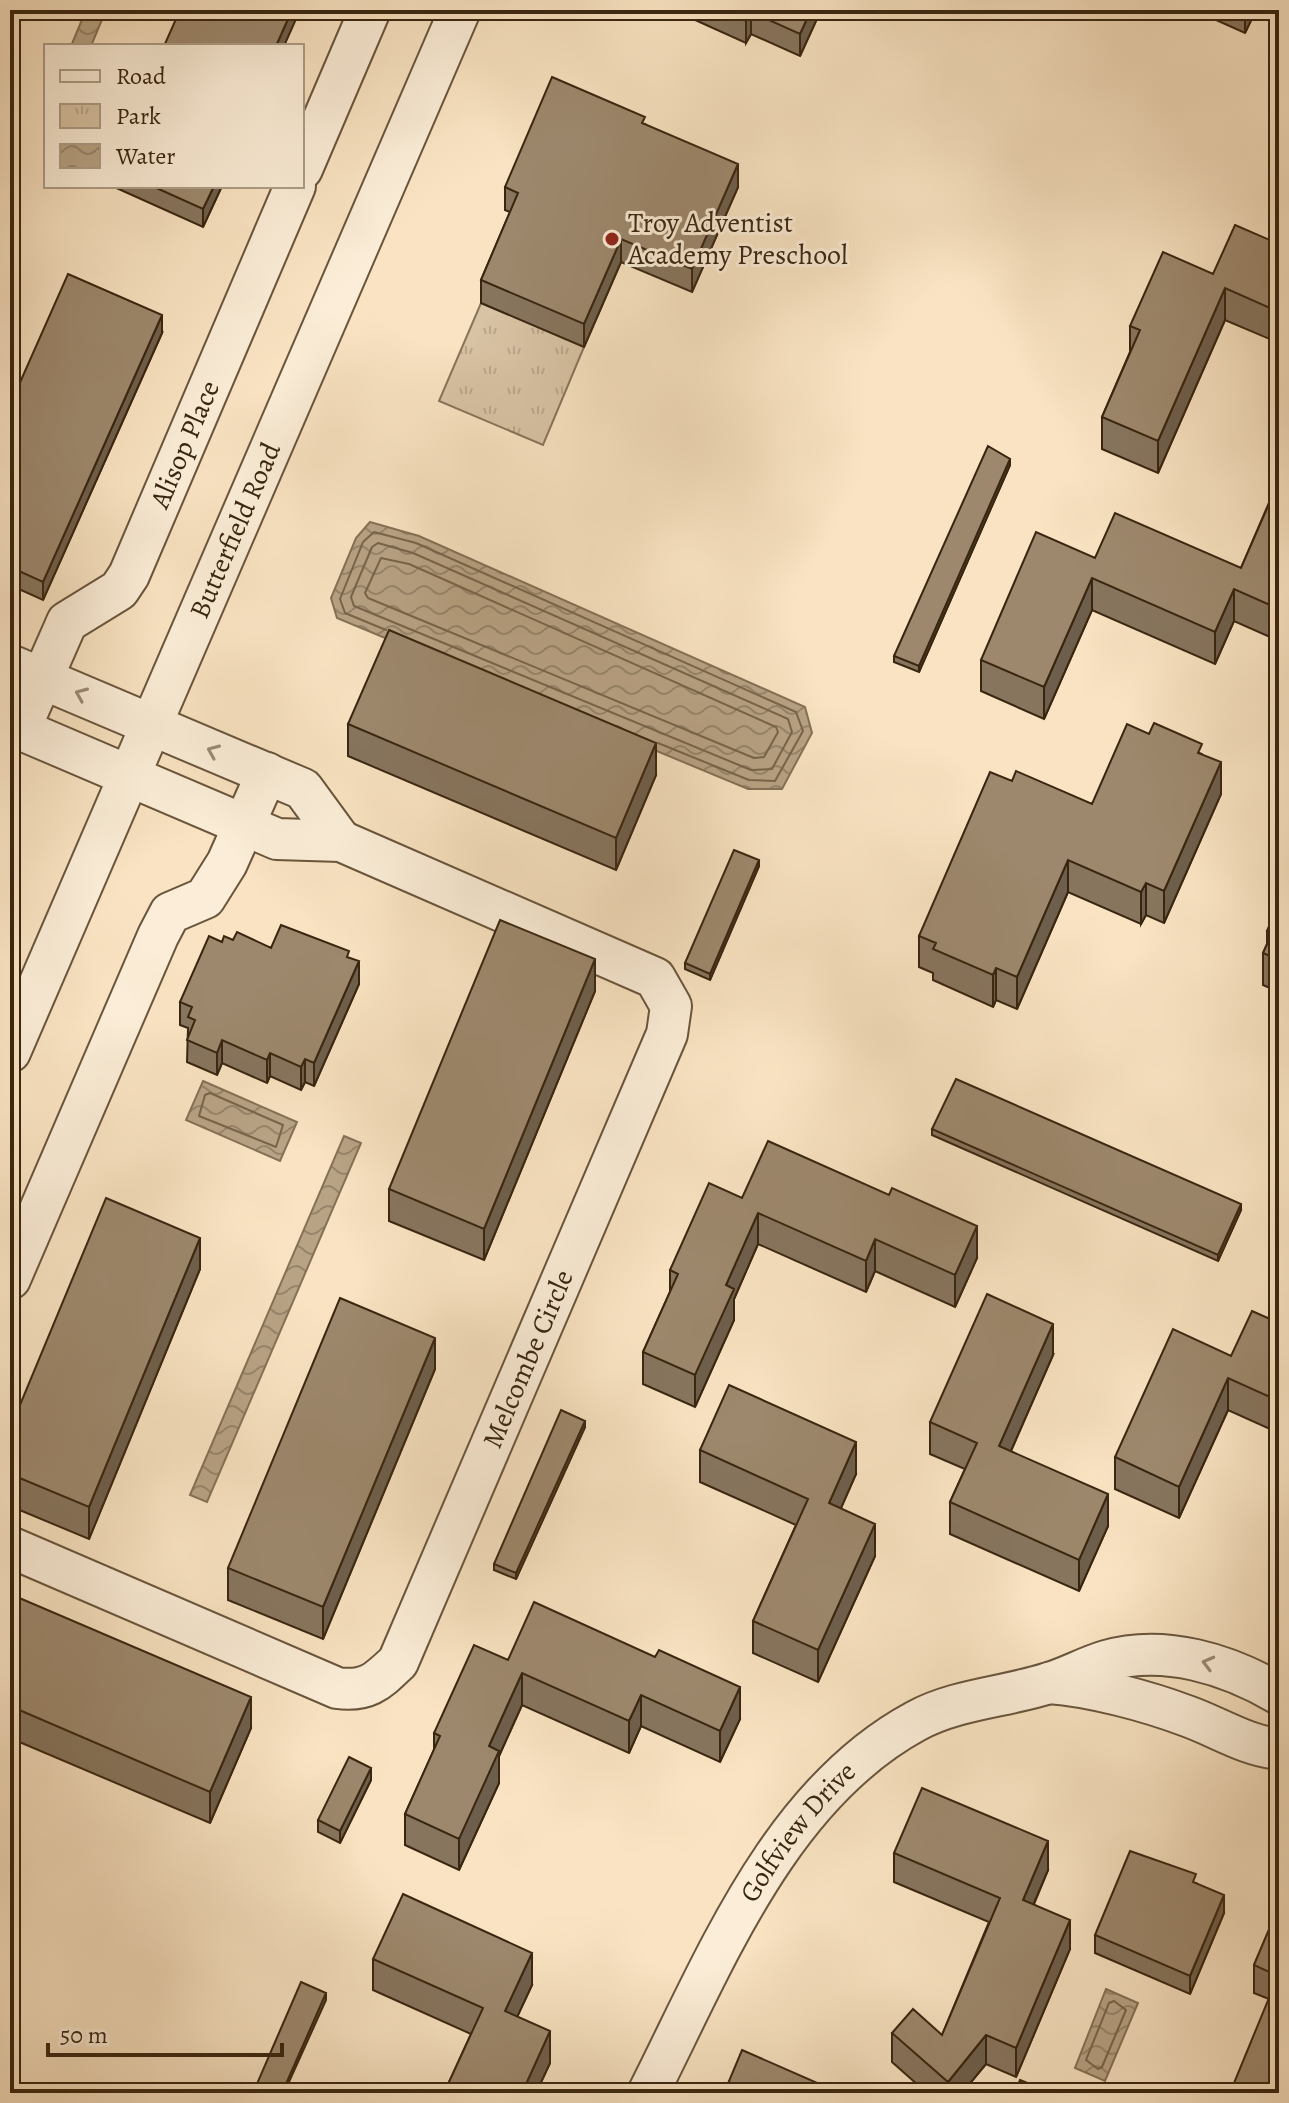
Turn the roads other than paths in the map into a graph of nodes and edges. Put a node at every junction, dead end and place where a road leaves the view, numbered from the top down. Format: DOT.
graph roads {
  1 [pos="370,10"];
  2 [pos="460,10"];
  3 [pos="304,164"];
  4 [pos="294,188"];
  5 [pos="26,671"];
  6 [pos="151,724"];
  7 [pos="15,727"];
  8 [pos="267,773"];
  9 [pos="129,777"];
  10 [pos="244,826"];
  11 [pos="341,841"];
  12 [pos="10,1052"];
  13 [pos="10,1279"];
  14 [pos="10,1547"];
  15 [pos="1049,1683"];
  16 [pos="1279,1694"];
  17 [pos="1279,1749"];
  18 [pos="648,2093"];
  1 -- 3 [label="street"];
  2 -- 6 [label="street, Butterfield Road"];
  4 -- 5 [label="street, Alisop Place"];
  6 -- 5 [label="street, one-way"];
  5 -- 7 [label="street, Alisop Place"];
  8 -- 6 [label="street, one-way"];
  6 -- 9 [label="street, Butterfield Road"];
  7 -- 9 [label="street, Alisop Place"];
  8 -- 10 [label="street"];
  8 -- 11 [label="street"];
  9 -- 10 [label="street, Melcombe Circle"];
  9 -- 12 [label="street, Butterfield Road"];
  10 -- 11 [label="street, Melcombe Circle"];
  10 -- 13 [label="street"];
  11 -- 14 [label="street, Melcombe Circle"];
  16 -- 15 [label="street, Golfview Drive, one-way"];
  15 -- 17 [label="street, Golfview Drive"];
  15 -- 18 [label="street, Golfview Drive"];
}
